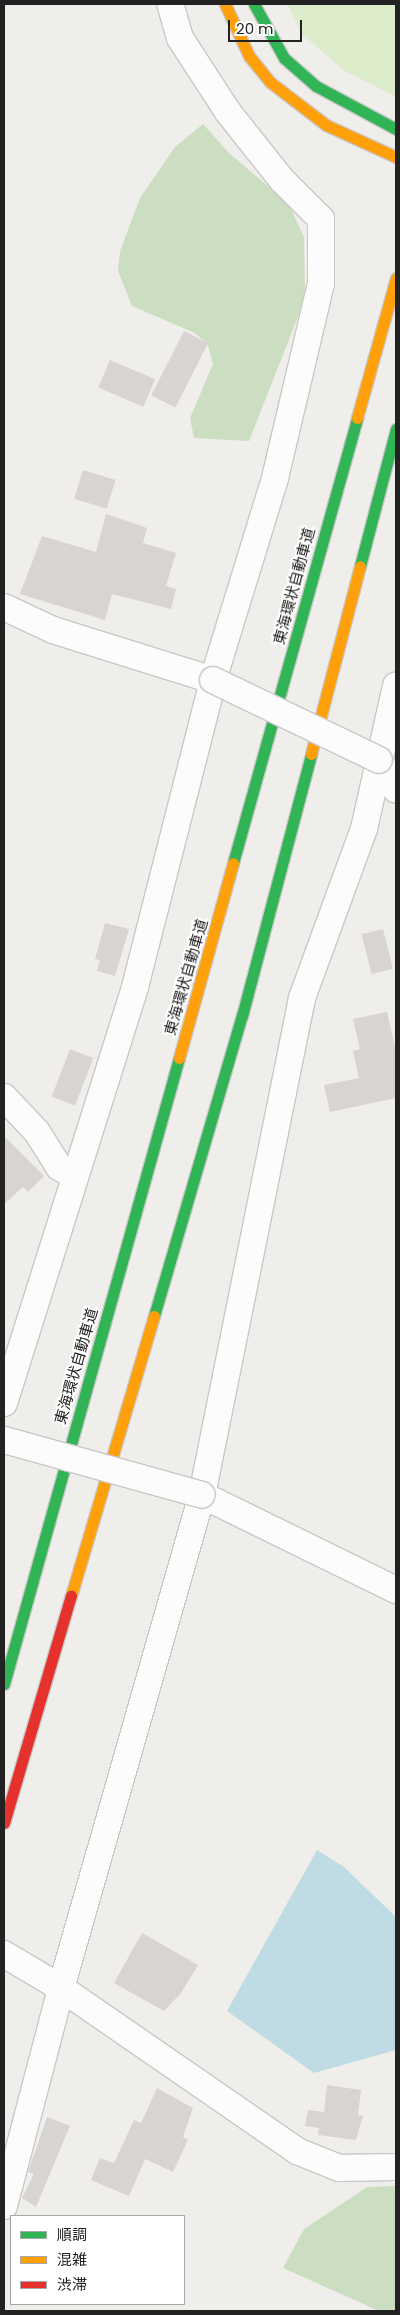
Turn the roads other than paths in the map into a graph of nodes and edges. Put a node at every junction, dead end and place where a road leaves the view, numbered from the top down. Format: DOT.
graph roads {
  1 [pos="170,4"];
  2 [pos="226,4"];
  3 [pos="254,4"];
  4 [pos="394,128"];
  5 [pos="392,155"];
  6 [pos="396,278"];
  7 [pos="396,429"];
  8 [pos="4,607"];
  9 [pos="213,680"];
  10 [pos="396,686"];
  11 [pos="379,760"];
  12 [pos="396,788"];
  13 [pos="4,1098"];
  14 [pos="73,1175"];
  15 [pos="9,1367"];
  16 [pos="4,1403"];
  17 [pos="4,1440"];
  18 [pos="202,1495"];
  19 [pos="396,1590"];
  20 [pos="4,1684"];
  21 [pos="4,1823"];
  22 [pos="4,1954"];
  23 [pos="61,1988"];
  24 [pos="396,2166"];
  25 [pos="4,2206"];
  1 -- 9 [label="street"];
  2 -- 5 [label="highway"];
  3 -- 4 [label="highway"];
  6 -- 20 [label="highway, 東海環状自動車道"];
  7 -- 21 [label="highway"];
  8 -- 9 [label="street"];
  9 -- 11 [label="street, bridge"];
  9 -- 14 [label="street"];
  10 -- 11 [label="street"];
  11 -- 12 [label="street"];
  11 -- 18 [label="street"];
  13 -- 14 [label="street"];
  14 -- 15 [label="street"];
  15 -- 16 [label="street"];
  17 -- 18 [label="street, bridge"];
  18 -- 19 [label="street"];
  18 -- 23 [label="street"];
  22 -- 23 [label="street"];
  23 -- 24 [label="street"];
  23 -- 25 [label="street"];
}
